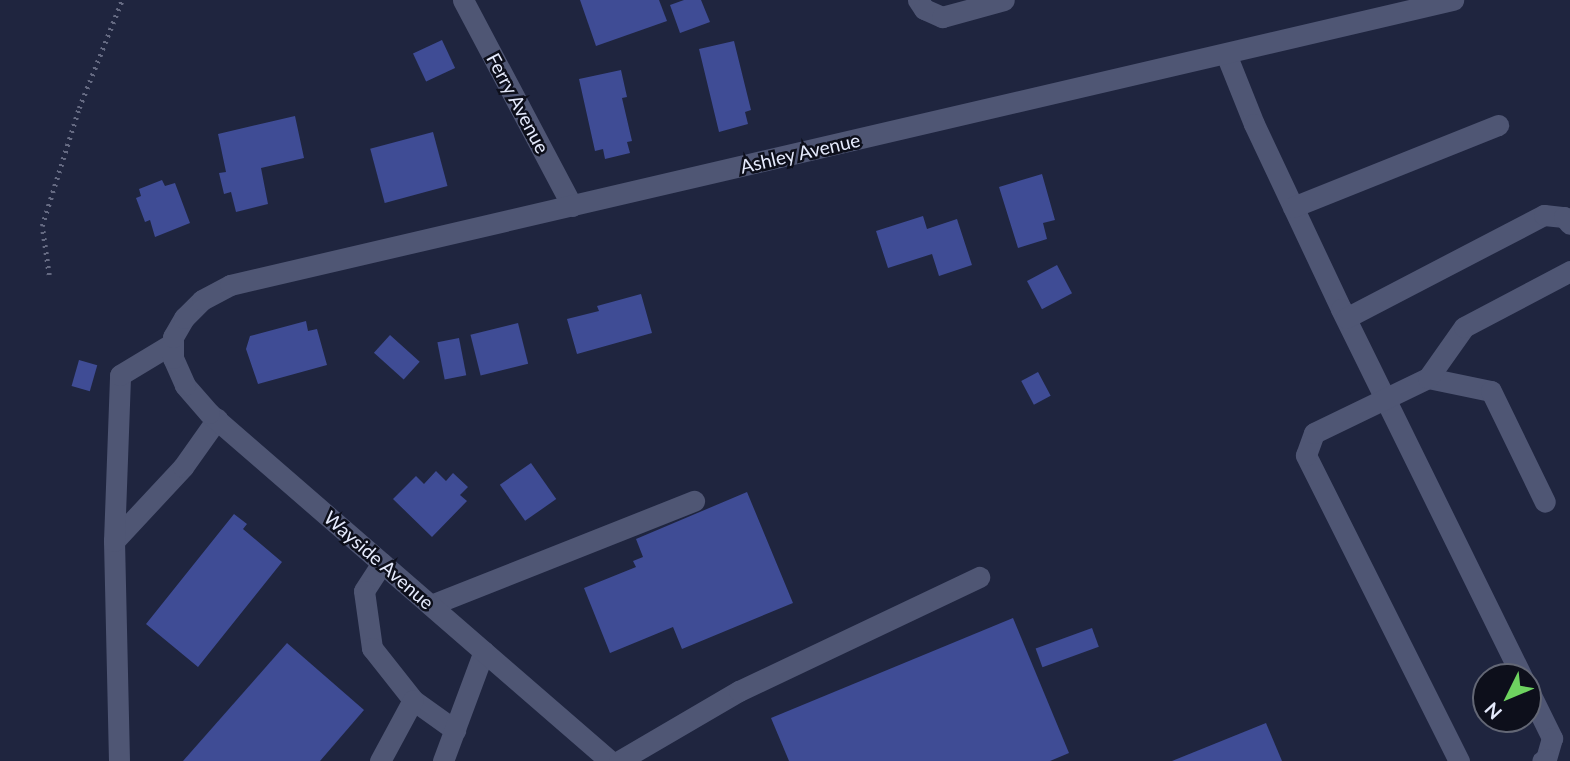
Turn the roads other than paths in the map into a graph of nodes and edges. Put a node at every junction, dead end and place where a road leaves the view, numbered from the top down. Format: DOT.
graph roads {
  1 [pos="463,0"];
  2 [pos="918,0"];
  3 [pos="1004,0"];
  4 [pos="1453,0"];
  5 [pos="1226,54"];
  6 [pos="1498,125"];
  7 [pos="572,206"];
  8 [pos="1293,207"];
  9 [pos="1570,224"];
  10 [pos="1570,271"];
  11 [pos="1346,318"];
  12 [pos="173,343"];
  13 [pos="1428,378"];
  14 [pos="1386,397"];
  15 [pos="217,419"];
  16 [pos="694,501"];
  17 [pos="1545,502"];
  18 [pos="114,541"];
  19 [pos="382,563"];
  20 [pos="979,577"];
  21 [pos="431,605"];
  22 [pos="484,652"];
  23 [pos="1515,663"];
  24 [pos="413,701"];
  25 [pos="1542,718"];
  26 [pos="455,730"];
  27 [pos="120,761"];
  28 [pos="380,761"];
  29 [pos="443,761"];
  30 [pos="610,761"];
  31 [pos="619,761"];
  32 [pos="1459,761"];
  33 [pos="1542,761"];
  1 -- 7 [label="street, Ferry Avenue"];
  2 -- 3 [label="street"];
  4 -- 5 [label="street, Ashley Avenue"];
  5 -- 7 [label="street, Ashley Avenue"];
  5 -- 8 [label="street"];
  6 -- 8 [label="street"];
  7 -- 12 [label="street, Ashley Avenue"];
  8 -- 11 [label="street"];
  9 -- 11 [label="street"];
  10 -- 13 [label="street"];
  11 -- 14 [label="street"];
  12 -- 15 [label="street, Wayside Avenue"];
  12 -- 18 [label="street"];
  13 -- 14 [label="street"];
  13 -- 17 [label="street"];
  14 -- 23 [label="street"];
  14 -- 32 [label="street"];
  15 -- 18 [label="street"];
  15 -- 19 [label="street, Wayside Avenue"];
  16 -- 21 [label="street"];
  18 -- 27 [label="street"];
  19 -- 21 [label="street, Wayside Avenue"];
  19 -- 24 [label="street"];
  20 -- 31 [label="street"];
  21 -- 22 [label="street, Wayside Avenue"];
  22 -- 26 [label="street"];
  22 -- 30 [label="street, Wayside Avenue"];
  24 -- 26 [label="street"];
  24 -- 28 [label="street"];
  25 -- 33 [label="street"];
  26 -- 29 [label="street"];
}
